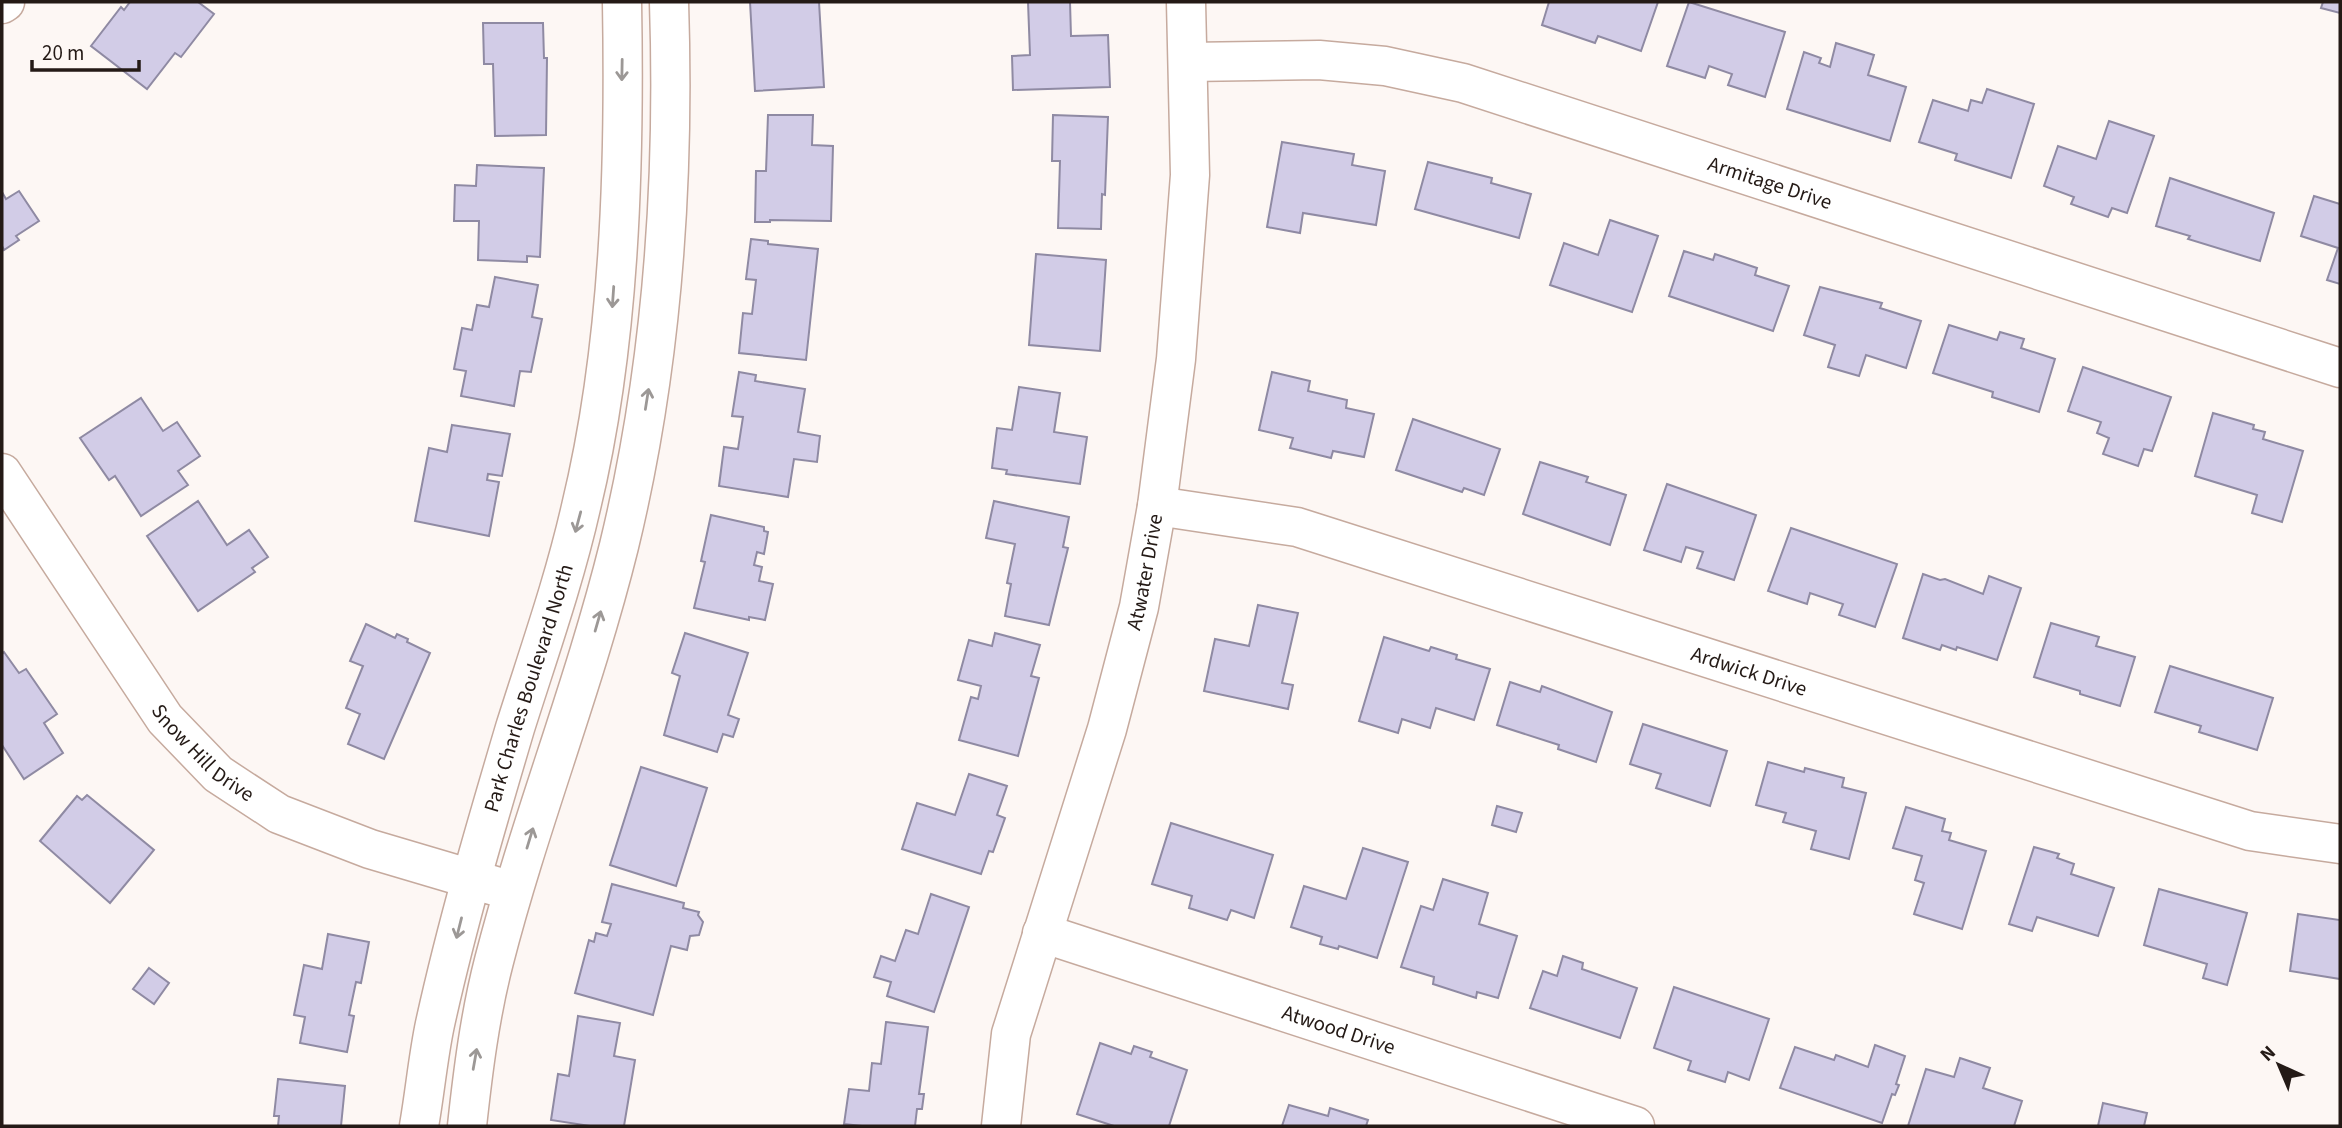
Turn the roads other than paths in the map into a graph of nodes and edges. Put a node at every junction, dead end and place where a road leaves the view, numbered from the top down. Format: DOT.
graph roads {
  1 [pos="622,2"];
  2 [pos="669,2"];
  3 [pos="1186,2"];
  4 [pos="1188,62"];
  5 [pos="616,248"];
  6 [pos="665,251"];
  7 [pos="2340,368"];
  8 [pos="2,473"];
  9 [pos="1157,506"];
  10 [pos="2340,844"];
  11 [pos="471,880"];
  12 [pos="514,891"];
  13 [pos="1042,933"];
  14 [pos="419,1126"];
  15 [pos="467,1126"];
  16 [pos="1001,1126"];
  17 [pos="1634,1126"];
  1 -- 5 [label="street, Park Charles Boulevard North, one-way"];
  2 -- 6 [label="street"];
  3 -- 4 [label="street, Atwater Drive"];
  4 -- 7 [label="street, Armitage Drive"];
  4 -- 9 [label="street, Atwater Drive"];
  5 -- 6 [label="street"];
  5 -- 11 [label="street, Park Charles Boulevard North, one-way"];
  12 -- 6 [label="street, one-way"];
  8 -- 11 [label="street, Snow Hill Drive"];
  9 -- 10 [label="street, Ardwick Drive"];
  9 -- 13 [label="street, Atwater Drive"];
  11 -- 12 [label="street, Snow Hill Drive"];
  11 -- 14 [label="street, Park Charles Boulevard North, one-way"];
  15 -- 12 [label="street, one-way"];
  13 -- 16 [label="street, Atwater Drive"];
  13 -- 17 [label="street, Atwood Drive"];
}
